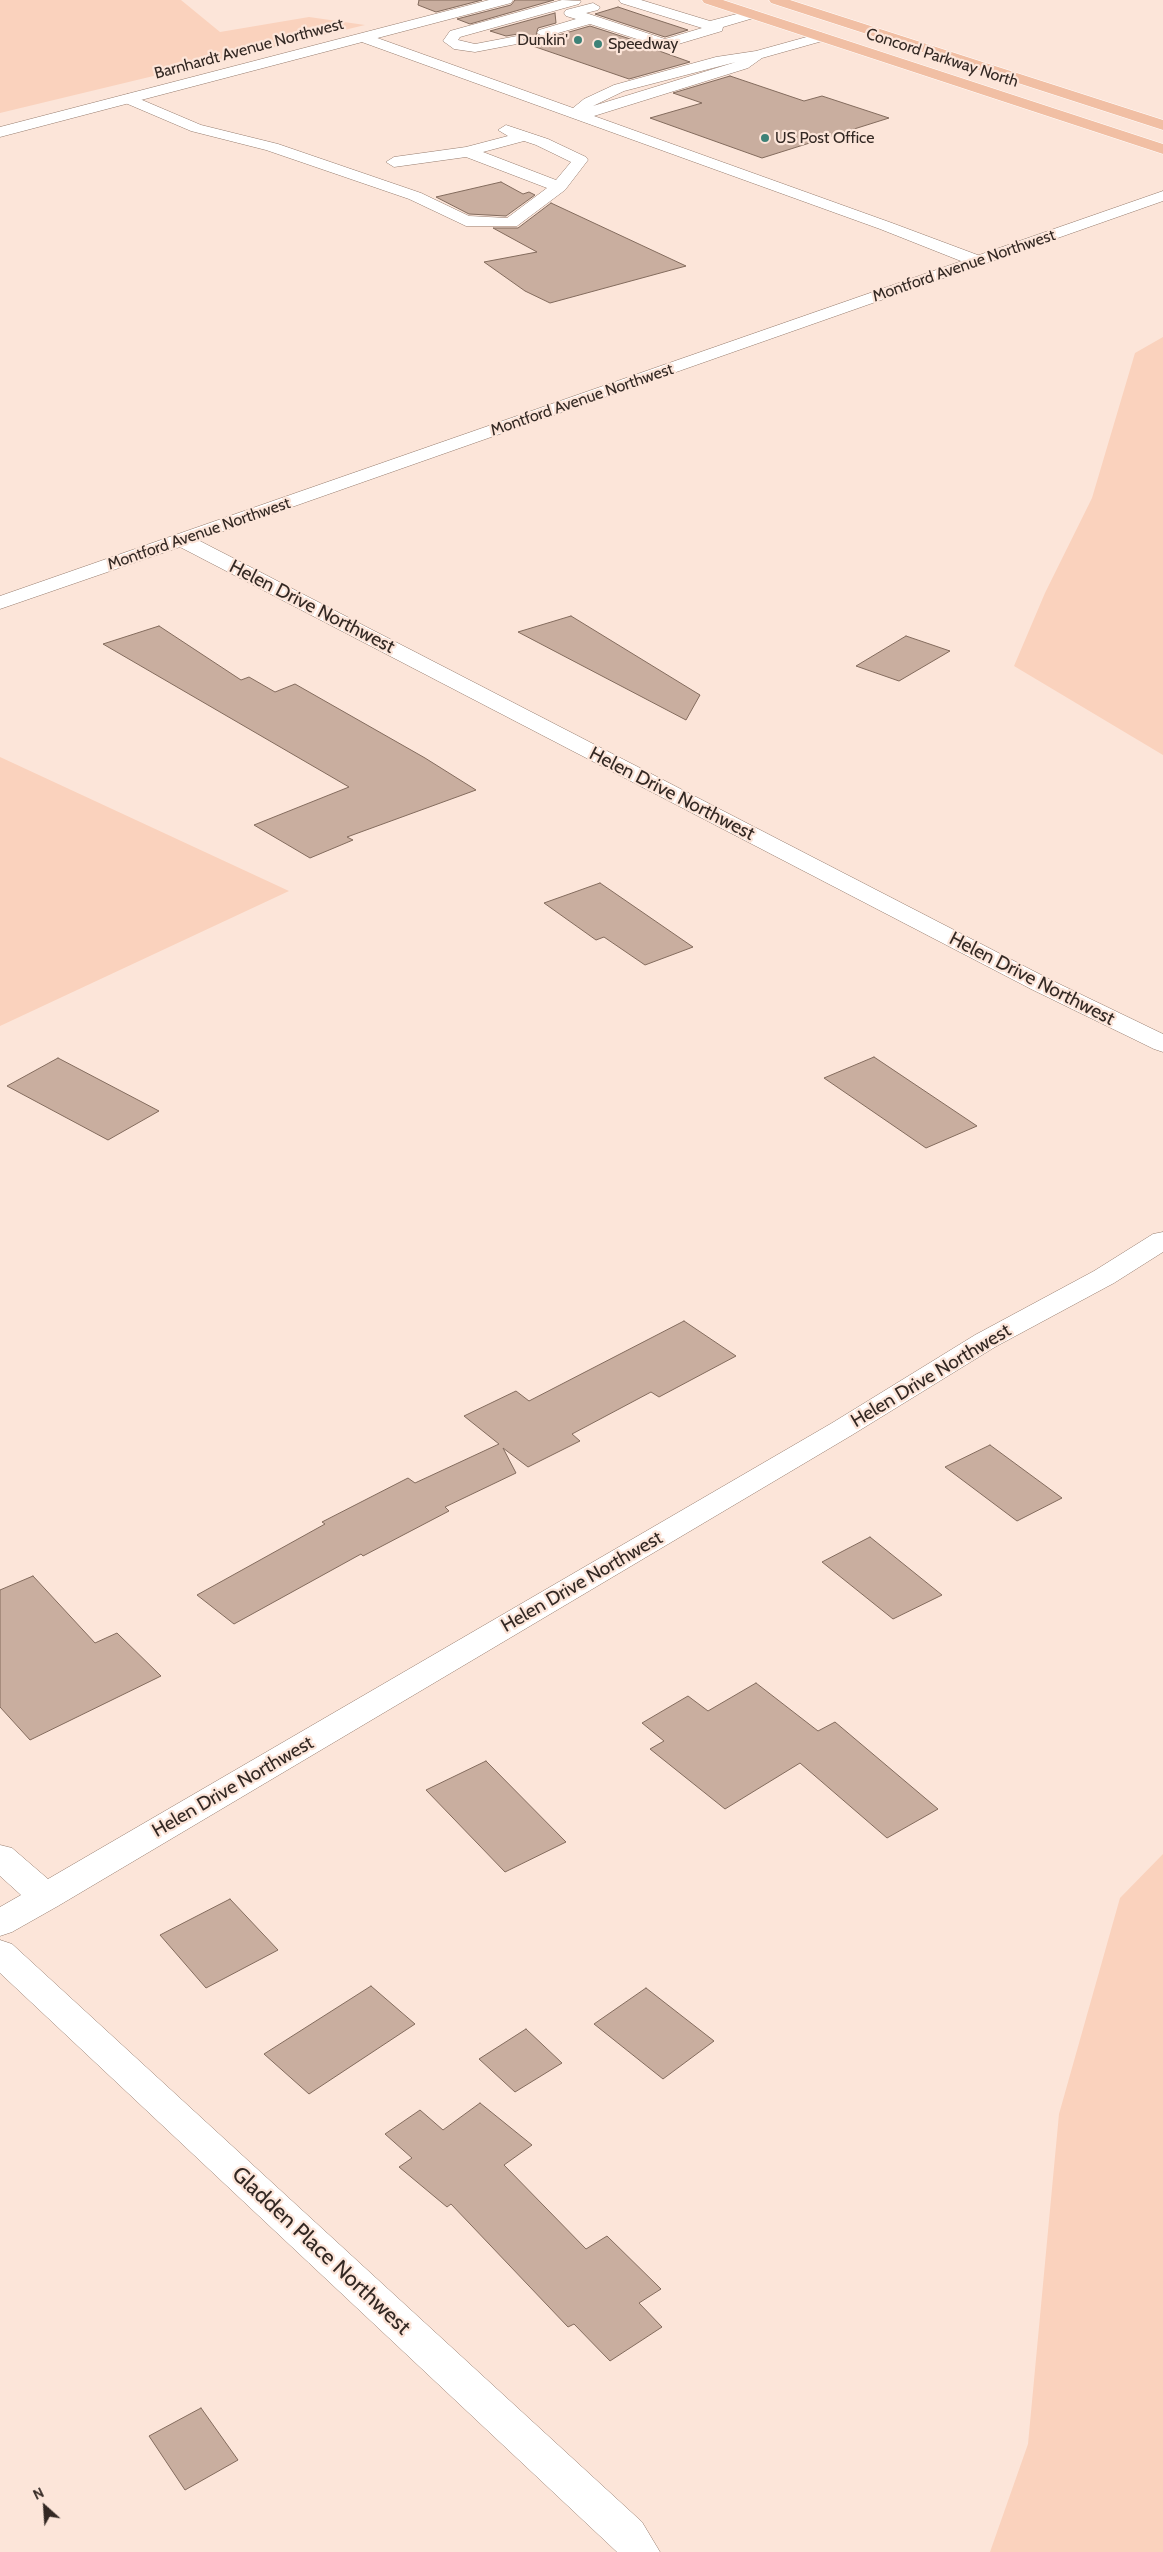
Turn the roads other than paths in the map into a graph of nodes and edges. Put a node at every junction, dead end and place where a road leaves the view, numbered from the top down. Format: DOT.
graph roads {
  1 [pos="506,0"];
  2 [pos="573,0"];
  3 [pos="619,0"];
  4 [pos="626,0"];
  5 [pos="710,0"];
  6 [pos="776,0"];
  7 [pos="752,14"];
  8 [pos="597,17"];
  9 [pos="649,18"];
  10 [pos="710,26"];
  11 [pos="544,32"];
  12 [pos="821,36"];
  13 [pos="364,38"];
  14 [pos="517,40"];
  15 [pos="128,99"];
  16 [pos="577,116"];
  17 [pos="1163,125"];
  18 [pos="500,128"];
  19 [pos="0,132"];
  20 [pos="524,136"];
  21 [pos="1163,149"];
  22 [pos="467,152"];
  23 [pos="394,162"];
  24 [pos="559,187"];
  25 [pos="1163,196"];
  26 [pos="977,261"];
  27 [pos="182,540"];
  28 [pos="0,604"];
  29 [pos="1163,1044"];
  30 [pos="1163,1240"];
  31 [pos="0,1857"];
  32 [pos="46,1897"];
  33 [pos="0,1923"];
  34 [pos="0,1953"];
  35 [pos="640,2552"];
  1 -- 13 [label="street, Barnhardt Avenue Northwest"];
  2 -- 8 [label="street"];
  2 -- 14 [label="street"];
  3 -- 8 [label="street"];
  4 -- 9 [label="street"];
  5 -- 7 [label="highway, Concord Parkway North"];
  6 -- 17 [label="highway, Concord Parkway North"];
  7 -- 10 [label="street"];
  7 -- 12 [label="highway, Concord Parkway North"];
  8 -- 9 [label="street"];
  8 -- 11 [label="street"];
  9 -- 10 [label="street"];
  9 -- 10 [label="street"];
  12 -- 16 [label="street"];
  12 -- 21 [label="highway, Concord Parkway North"];
  13 -- 15 [label="street, Barnhardt Avenue Northwest"];
  13 -- 16 [label="street"];
  15 -- 19 [label="street, Barnhardt Avenue Northwest"];
  15 -- 24 [label="street"];
  16 -- 26 [label="street"];
  18 -- 20 [label="street"];
  20 -- 22 [label="street"];
  20 -- 24 [label="street"];
  22 -- 23 [label="street"];
  22 -- 24 [label="street"];
  25 -- 26 [label="street, Montford Avenue Northwest"];
  26 -- 27 [label="street, Montford Avenue Northwest"];
  27 -- 28 [label="street, Montford Avenue Northwest"];
  27 -- 29 [label="street, Helen Drive Northwest"];
  30 -- 32 [label="street, Helen Drive Northwest"];
  31 -- 32 [label="street"];
  32 -- 33 [label="street, Helen Drive Northwest"];
  34 -- 35 [label="street, Gladden Place Northwest"];
}
